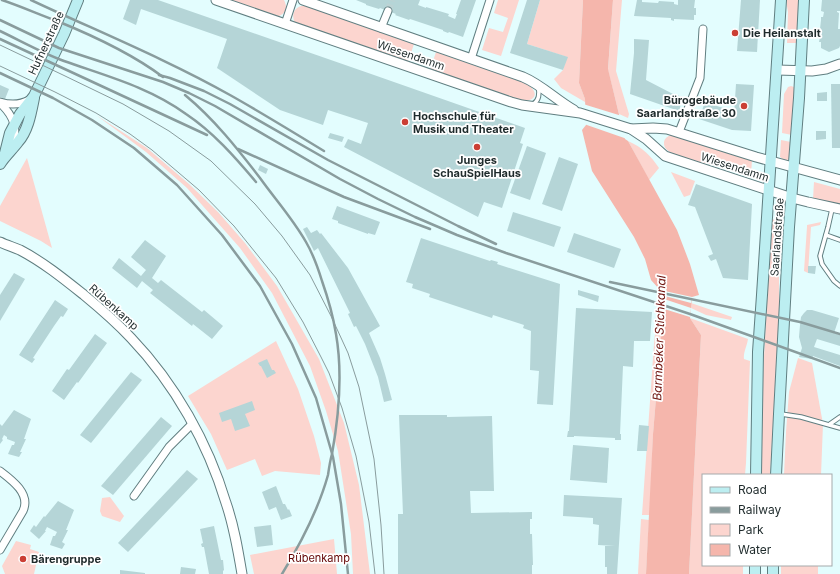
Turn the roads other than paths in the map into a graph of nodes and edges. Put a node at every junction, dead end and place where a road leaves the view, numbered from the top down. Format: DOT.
graph roads {
  1 [pos="78,0"];
  2 [pos="216,0"];
  3 [pos="293,0"];
  4 [pos="303,0"];
  5 [pos="490,0"];
  6 [pos="781,0"];
  7 [pos="804,0"];
  8 [pos="388,11"];
  9 [pos="285,24"];
  10 [pos="382,28"];
  11 [pos="703,28"];
  12 [pos="471,59"];
  13 [pos="840,64"];
  14 [pos="777,70"];
  15 [pos="800,71"];
  16 [pos="536,84"];
  17 [pos="34,96"];
  18 [pos="0,103"];
  19 [pos="530,106"];
  20 [pos="580,113"];
  21 [pos="14,125"];
  22 [pos="631,129"];
  23 [pos="679,132"];
  24 [pos="5,157"];
  25 [pos="771,161"];
  26 [pos="794,167"];
  27 [pos="840,180"];
  28 [pos="769,190"];
  29 [pos="792,198"];
  30 [pos="836,208"];
  31 [pos="826,235"];
  32 [pos="840,240"];
  33 [pos="0,242"];
  34 [pos="840,286"];
  35 [pos="778,414"];
  36 [pos="840,417"];
  37 [pos="192,423"];
  38 [pos="830,424"];
  39 [pos="840,428"];
  40 [pos="0,471"];
  41 [pos="756,474"];
  42 [pos="776,474"];
  43 [pos="134,496"];
  44 [pos="0,550"];
  45 [pos="242,574"];
  1 -- 17 [label="main road, Hufnerstraße"];
  2 -- 9 [label="street, Wiesendamm"];
  3 -- 9 [label="street"];
  4 -- 10 [label="street, Wiesendamm"];
  5 -- 12 [label="street"];
  6 -- 14 [label="main road, Saarlandstraße"];
  7 -- 15 [label="main road, Saarlandstraße"];
  8 -- 10 [label="street"];
  9 -- 19 [label="street, Wiesendamm"];
  10 -- 12 [label="street, Wiesendamm"];
  11 -- 23 [label="street"];
  12 -- 16 [label="street, Wiesendamm"];
  13 -- 15 [label="street"];
  14 -- 15 [label="street"];
  14 -- 25 [label="main road, Saarlandstraße"];
  15 -- 26 [label="main road, Saarlandstraße"];
  16 -- 19 [label="lane"];
  16 -- 20 [label="street, Wiesendamm"];
  17 -- 18 [label="street"];
  17 -- 21 [label="main road, Hufnerstraße"];
  17 -- 24 [label="main road, Hufnerstraße"];
  18 -- 21 [label="street"];
  19 -- 20 [label="street, Wiesendamm"];
  20 -- 22 [label="street, Wiesendamm"];
  21 -- 24 [label="main road, Hufnerstraße"];
  22 -- 23 [label="street, Wiesendamm"];
  22 -- 28 [label="street, Wiesendamm"];
  23 -- 25 [label="street, Wiesendamm"];
  25 -- 26 [label="street, Wiesendamm"];
  25 -- 28 [label="main road, Saarlandstraße"];
  26 -- 27 [label="street, Wiesendamm"];
  26 -- 29 [label="main road, Saarlandstraße"];
  28 -- 29 [label="street, Wiesendamm"];
  28 -- 41 [label="main road, Saarlandstraße"];
  29 -- 30 [label="street, Wiesendamm"];
  29 -- 35 [label="main road, Saarlandstraße"];
  30 -- 31 [label="lane"];
  31 -- 32 [label="lane"];
  31 -- 34 [label="lane"];
  33 -- 37 [label="street, Rübenkamp"];
  35 -- 38 [label="lane"];
  35 -- 42 [label="main road, Saarlandstraße"];
  36 -- 38 [label="lane"];
  37 -- 43 [label="street"];
  37 -- 45 [label="street, Rübenkamp"];
  38 -- 39 [label="lane"];
  40 -- 44 [label="street"];
}
